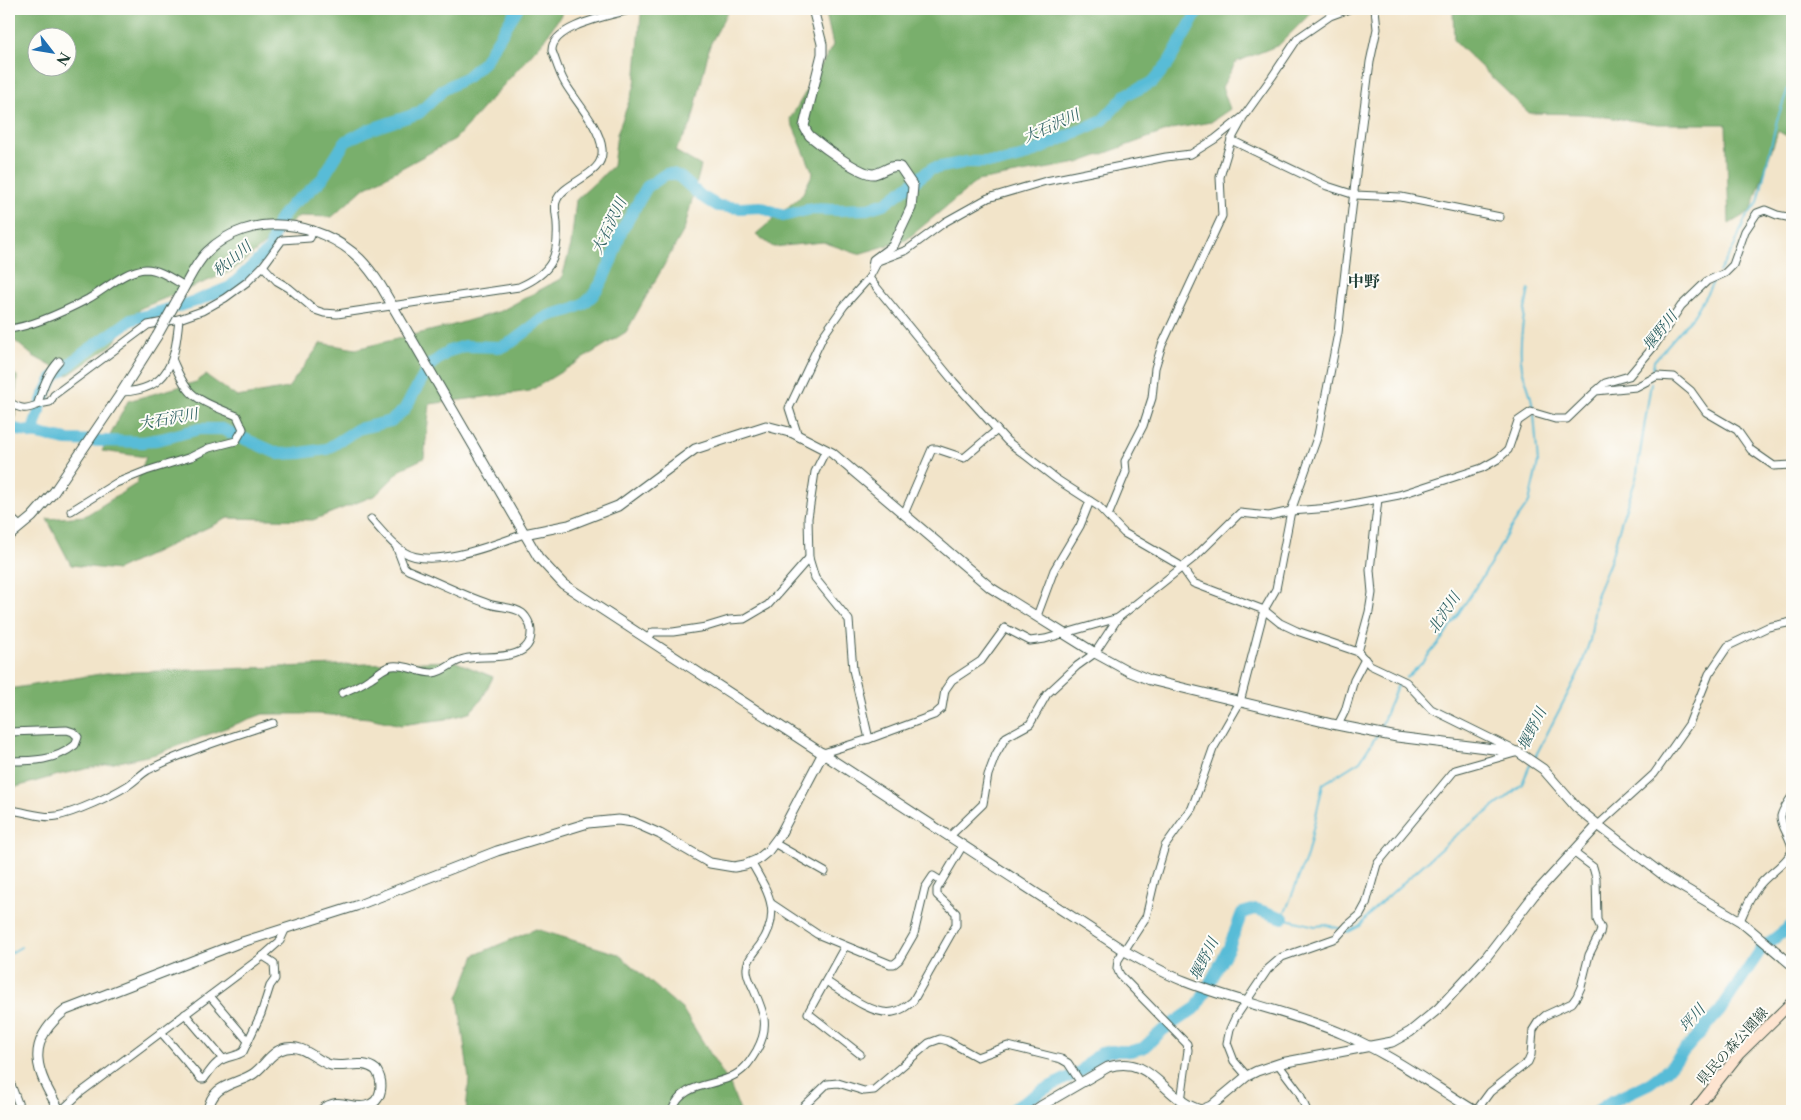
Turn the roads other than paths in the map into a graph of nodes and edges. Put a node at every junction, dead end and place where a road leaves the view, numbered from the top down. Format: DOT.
graph roads {
  1 [pos="633,9"];
  2 [pos="814,9"];
  3 [pos="1350,9"];
  4 [pos="1375,9"];
  5 [pos="1244,116"];
  6 [pos="1231,140"];
  7 [pos="1354,195"];
  8 [pos="1500,218"];
  9 [pos="1792,218"];
  10 [pos="313,230"];
  11 [pos="263,266"];
  12 [pos="873,267"];
  13 [pos="868,278"];
  14 [pos="183,288"];
  15 [pos="393,305"];
  16 [pos="179,319"];
  17 [pos="9,329"];
  18 [pos="59,361"];
  19 [pos="173,361"];
  20 [pos="1596,391"];
  21 [pos="122,392"];
  22 [pos="9,402"];
  23 [pos="38,403"];
  24 [pos="997,430"];
  25 [pos="798,436"];
  26 [pos="826,450"];
  27 [pos="1792,465"];
  28 [pos="1378,499"];
  29 [pos="1090,501"];
  30 [pos="71,511"];
  31 [pos="1291,511"];
  32 [pos="904,514"];
  33 [pos="9,516"];
  34 [pos="1108,516"];
  35 [pos="370,519"];
  36 [pos="20,526"];
  37 [pos="524,534"];
  38 [pos="9,536"];
  39 [pos="396,546"];
  40 [pos="809,558"];
  41 [pos="1181,566"];
  42 [pos="1264,610"];
  43 [pos="1037,616"];
  44 [pos="1118,618"];
  45 [pos="1792,622"];
  46 [pos="1064,633"];
  47 [pos="648,638"];
  48 [pos="1358,652"];
  49 [pos="1095,653"];
  50 [pos="1365,659"];
  51 [pos="342,693"];
  52 [pos="1240,702"];
  53 [pos="272,722"];
  54 [pos="1338,725"];
  55 [pos="9,732"];
  56 [pos="869,739"];
  57 [pos="1518,752"];
  58 [pos="823,753"];
  59 [pos="9,761"];
  60 [pos="1792,796"];
  61 [pos="9,810"];
  62 [pos="1598,825"];
  63 [pos="949,837"];
  64 [pos="774,843"];
  65 [pos="963,845"];
  66 [pos="1573,852"];
  67 [pos="751,862"];
  68 [pos="825,872"];
  69 [pos="941,881"];
  70 [pos="772,904"];
  71 [pos="1744,924"];
  72 [pos="285,930"];
  73 [pos="844,946"];
  74 [pos="1123,950"];
  75 [pos="263,956"];
  76 [pos="1792,965"];
  77 [pos="826,981"];
  78 [pos="210,996"];
  79 [pos="1246,1002"];
  80 [pos="1792,1002"];
  81 [pos="184,1014"];
  82 [pos="161,1032"];
  83 [pos="248,1041"];
  84 [pos="1370,1046"];
  85 [pos="860,1054"];
  86 [pos="223,1059"];
  87 [pos="1278,1064"];
  88 [pos="1246,1076"];
  89 [pos="9,1079"];
  90 [pos="1080,1081"];
  91 [pos="1180,1101"];
  92 [pos="1201,1110"];
  93 [pos="21,1111"];
  94 [pos="61,1111"];
  95 [pos="208,1111"];
  96 [pos="320,1111"];
  97 [pos="672,1111"];
  98 [pos="798,1111"];
  99 [pos="1034,1111"];
  100 [pos="1307,1111"];
  101 [pos="1474,1111"];
  102 [pos="1694,1111"];
  1 -- 15 [label="street"];
  2 -- 12 [label="street"];
  3 -- 5 [label="street"];
  4 -- 7 [label="street"];
  5 -- 6 [label="street"];
  5 -- 12 [label="street"];
  6 -- 7 [label="street"];
  6 -- 34 [label="street"];
  7 -- 8 [label="street"];
  7 -- 31 [label="street"];
  9 -- 20 [label="street"];
  10 -- 11 [label="street"];
  10 -- 14 [label="street"];
  10 -- 15 [label="street"];
  11 -- 15 [label="street"];
  11 -- 16 [label="street"];
  12 -- 13 [label="street"];
  13 -- 24 [label="street"];
  13 -- 25 [label="street"];
  14 -- 17 [label="street"];
  14 -- 21 [label="street, bridge"];
  15 -- 37 [label="street"];
  16 -- 19 [label="street"];
  16 -- 23 [label="street"];
  18 -- 23 [label="street"];
  19 -- 21 [label="street"];
  19 -- 30 [label="street"];
  20 -- 27 [label="street"];
  20 -- 28 [label="street"];
  21 -- 36 [label="street"];
  22 -- 23 [label="street"];
  24 -- 29 [label="street"];
  24 -- 32 [label="street"];
  25 -- 26 [label="street"];
  25 -- 37 [label="street"];
  26 -- 32 [label="street"];
  26 -- 40 [label="street"];
  28 -- 31 [label="street"];
  28 -- 48 [label="street"];
  29 -- 34 [label="street"];
  29 -- 43 [label="street"];
  31 -- 41 [label="street"];
  31 -- 42 [label="street"];
  32 -- 43 [label="street"];
  33 -- 36 [label="street"];
  34 -- 41 [label="street"];
  35 -- 39 [label="street"];
  36 -- 38 [label="street"];
  37 -- 39 [label="street"];
  37 -- 47 [label="street"];
  39 -- 51 [label="street"];
  40 -- 47 [label="street"];
  40 -- 56 [label="street"];
  41 -- 42 [label="street"];
  41 -- 44 [label="street"];
  42 -- 48 [label="street"];
  42 -- 52 [label="street"];
  43 -- 46 [label="street"];
  44 -- 46 [label="street"];
  44 -- 49 [label="street"];
  45 -- 62 [label="street"];
  46 -- 49 [label="street"];
  46 -- 56 [label="street"];
  47 -- 58 [label="street"];
  48 -- 50 [label="street"];
  49 -- 52 [label="street"];
  49 -- 63 [label="street"];
  50 -- 54 [label="street"];
  50 -- 57 [label="street"];
  52 -- 54 [label="street"];
  52 -- 74 [label="street"];
  53 -- 61 [label="street"];
  54 -- 57 [label="street"];
  55 -- 59 [label="street"];
  56 -- 58 [label="street"];
  57 -- 62 [label="street"];
  57 -- 79 [label="street"];
  58 -- 63 [label="street"];
  58 -- 64 [label="street"];
  60 -- 71 [label="street"];
  62 -- 66 [label="street"];
  62 -- 71 [label="street"];
  63 -- 65 [label="street"];
  64 -- 67 [label="street"];
  64 -- 68 [label="street"];
  65 -- 69 [label="street"];
  65 -- 74 [label="street"];
  66 -- 84 [label="street"];
  66 -- 101 [label="street"];
  67 -- 70 [label="street"];
  67 -- 72 [label="street"];
  69 -- 73 [label="street"];
  69 -- 77 [label="street"];
  70 -- 73 [label="street"];
  70 -- 97 [label="street"];
  71 -- 76 [label="street"];
  72 -- 75 [label="street"];
  72 -- 94 [label="street"];
  73 -- 77 [label="street"];
  74 -- 79 [label="street"];
  74 -- 91 [label="street"];
  75 -- 78 [label="street"];
  75 -- 83 [label="street"];
  77 -- 85 [label="street"];
  78 -- 81 [label="street"];
  78 -- 83 [label="street"];
  79 -- 84 [label="street"];
  79 -- 88 [label="street"];
  80 -- 102 [label="main road, 県民の森公園線"];
  81 -- 82 [label="street"];
  81 -- 86 [label="street"];
  82 -- 86 [label="street"];
  82 -- 94 [label="street"];
  83 -- 86 [label="street"];
  84 -- 87 [label="street"];
  84 -- 101 [label="street"];
  87 -- 88 [label="street"];
  87 -- 100 [label="street"];
  88 -- 92 [label="street"];
  89 -- 93 [label="street"];
  90 -- 91 [label="street"];
  90 -- 98 [label="street"];
  90 -- 99 [label="street"];
  91 -- 92 [label="street"];
  95 -- 96 [label="street"];
}
